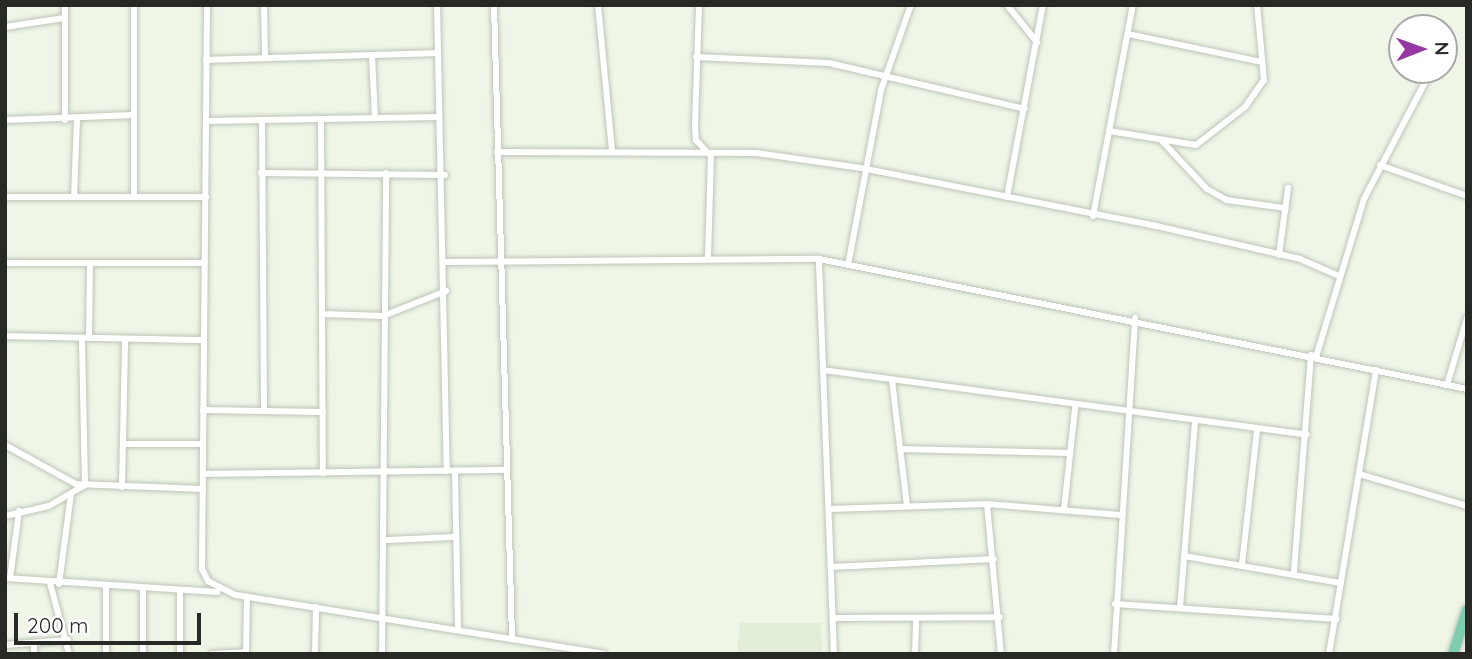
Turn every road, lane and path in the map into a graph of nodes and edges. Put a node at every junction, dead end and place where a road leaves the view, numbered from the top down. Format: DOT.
graph roads {
  1 [pos="65,5"];
  2 [pos="134,5"];
  3 [pos="207,5"];
  4 [pos="264,5"];
  5 [pos="437,5"];
  6 [pos="494,5"];
  7 [pos="598,5"];
  8 [pos="698,5"];
  9 [pos="911,5"];
  10 [pos="1007,5"];
  11 [pos="1042,5"];
  12 [pos="1133,5"];
  13 [pos="1257,5"];
  14 [pos="64,18"];
  15 [pos="5,27"];
  16 [pos="1128,34"];
  17 [pos="1037,42"];
  18 [pos="437,53"];
  19 [pos="372,55"];
  20 [pos="696,57"];
  21 [pos="265,58"];
  22 [pos="206,60"];
  23 [pos="1262,62"];
  24 [pos="886,75"];
  25 [pos="1424,84"];
  26 [pos="1025,109"];
  27 [pos="134,115"];
  28 [pos="438,117"];
  29 [pos="375,118"];
  30 [pos="77,119"];
  31 [pos="321,119"];
  32 [pos="5,120"];
  33 [pos="65,120"];
  34 [pos="262,120"];
  35 [pos="206,121"];
  36 [pos="1109,131"];
  37 [pos="1161,140"];
  38 [pos="612,151"];
  39 [pos="497,152"];
  40 [pos="711,156"];
  41 [pos="1380,164"];
  42 [pos="868,169"];
  43 [pos="323,172"];
  44 [pos="261,173"];
  45 [pos="386,173"];
  46 [pos="445,176"];
  47 [pos="1288,188"];
  48 [pos="1467,196"];
  49 [pos="5,197"];
  50 [pos="74,197"];
  51 [pos="134,197"];
  52 [pos="206,197"];
  53 [pos="1007,197"];
  54 [pos="1285,208"];
  55 [pos="1093,216"];
  56 [pos="1279,255"];
  57 [pos="708,257"];
  58 [pos="819,259"];
  59 [pos="504,260"];
  60 [pos="849,260"];
  61 [pos="446,262"];
  62 [pos="5,263"];
  63 [pos="90,263"];
  64 [pos="205,263"];
  65 [pos="1337,275"];
  66 [pos="446,291"];
  67 [pos="323,314"];
  68 [pos="383,316"];
  69 [pos="1135,318"];
  70 [pos="1467,318"];
  71 [pos="5,336"];
  72 [pos="86,338"];
  73 [pos="125,339"];
  74 [pos="204,340"];
  75 [pos="1313,356"];
  76 [pos="823,370"];
  77 [pos="1376,370"];
  78 [pos="892,380"];
  79 [pos="1447,385"];
  80 [pos="1467,389"];
  81 [pos="1075,408"];
  82 [pos="204,410"];
  83 [pos="264,411"];
  84 [pos="323,412"];
  85 [pos="1128,416"];
  86 [pos="1195,423"];
  87 [pos="1256,430"];
  88 [pos="1307,435"];
  89 [pos="123,444"];
  90 [pos="203,444"];
  91 [pos="5,445"];
  92 [pos="900,449"];
  93 [pos="1070,453"];
  94 [pos="507,470"];
  95 [pos="451,471"];
  96 [pos="323,473"];
  97 [pos="203,474"];
  98 [pos="384,474"];
  99 [pos="1359,474"];
  100 [pos="85,485"];
  101 [pos="122,487"];
  102 [pos="203,489"];
  103 [pos="71,494"];
  104 [pos="987,504"];
  105 [pos="906,506"];
  106 [pos="1467,506"];
  107 [pos="829,509"];
  108 [pos="1064,510"];
  109 [pos="19,511"];
  110 [pos="1121,515"];
  111 [pos="5,516"];
  112 [pos="456,537"];
  113 [pos="386,540"];
  114 [pos="1184,556"];
  115 [pos="994,559"];
  116 [pos="1242,564"];
  117 [pos="831,567"];
  118 [pos="1294,571"];
  119 [pos="8,578"];
  120 [pos="50,583"];
  121 [pos="1341,583"];
  122 [pos="59,584"];
  123 [pos="106,587"];
  124 [pos="143,589"];
  125 [pos="180,590"];
  126 [pos="224,593"];
  127 [pos="247,597"];
  128 [pos="1115,604"];
  129 [pos="316,607"];
  130 [pos="1180,608"];
  131 [pos="1467,610"];
  132 [pos="1000,617"];
  133 [pos="383,618"];
  134 [pos="833,618"];
  135 [pos="916,618"];
  136 [pos="1336,619"];
  137 [pos="458,630"];
  138 [pos="512,639"];
  139 [pos="68,640"];
  140 [pos="34,643"];
  141 [pos="5,645"];
  142 [pos="246,653"];
  143 [pos="34,654"];
  144 [pos="69,654"];
  145 [pos="106,654"];
  146 [pos="143,654"];
  147 [pos="180,654"];
  148 [pos="212,654"];
  149 [pos="315,654"];
  150 [pos="382,654"];
  151 [pos="603,654"];
  152 [pos="834,654"];
  153 [pos="915,654"];
  154 [pos="1000,654"];
  155 [pos="1114,654"];
  156 [pos="1329,654"];
  157 [pos="1453,654"];
  1 -- 14 [label="street"];
  2 -- 27 [label="street"];
  3 -- 22 [label="street"];
  4 -- 21 [label="street"];
  5 -- 18 [label="street"];
  6 -- 39 [label="street"];
  7 -- 38 [label="street"];
  8 -- 20 [label="street"];
  9 -- 24 [label="street"];
  10 -- 17 [label="street"];
  11 -- 17 [label="street"];
  12 -- 16 [label="street"];
  13 -- 23 [label="street"];
  14 -- 15 [label="street"];
  14 -- 33 [label="street"];
  16 -- 23 [label="street"];
  16 -- 36 [label="street"];
  17 -- 26 [label="street"];
  18 -- 19 [label="street"];
  18 -- 28 [label="street"];
  19 -- 21 [label="street"];
  19 -- 29 [label="street"];
  20 -- 24 [label="street"];
  20 -- 40 [label="street"];
  21 -- 22 [label="street"];
  22 -- 35 [label="street"];
  23 -- 37 [label="street"];
  24 -- 26 [label="street"];
  24 -- 42 [label="street"];
  25 -- 41 [label="street"];
  26 -- 53 [label="street"];
  27 -- 30 [label="street"];
  27 -- 51 [label="street"];
  28 -- 29 [label="street"];
  28 -- 46 [label="street"];
  29 -- 31 [label="street"];
  30 -- 33 [label="street"];
  30 -- 50 [label="street"];
  31 -- 34 [label="street"];
  31 -- 43 [label="street"];
  32 -- 33 [label="street"];
  34 -- 35 [label="street"];
  34 -- 44 [label="street"];
  35 -- 52 [label="street"];
  36 -- 37 [label="street"];
  36 -- 55 [label="street"];
  37 -- 54 [label="street"];
  38 -- 39 [label="street"];
  38 -- 40 [label="street"];
  39 -- 59 [label="street"];
  40 -- 42 [label="street"];
  40 -- 57 [label="street"];
  41 -- 48 [label="street"];
  41 -- 65 [label="street"];
  42 -- 53 [label="street"];
  42 -- 60 [label="street"];
  43 -- 44 [label="street"];
  43 -- 45 [label="street"];
  43 -- 67 [label="street"];
  44 -- 83 [label="street"];
  45 -- 46 [label="street"];
  45 -- 68 [label="street"];
  46 -- 61 [label="street"];
  47 -- 54 [label="street"];
  49 -- 50 [label="street"];
  50 -- 51 [label="street"];
  51 -- 52 [label="street"];
  52 -- 64 [label="street"];
  53 -- 55 [label="street"];
  54 -- 56 [label="street"];
  55 -- 56 [label="street"];
  56 -- 65 [label="street"];
  57 -- 58 [label="street"];
  57 -- 59 [label="street"];
  58 -- 60 [label="street"];
  58 -- 76 [label="street"];
  59 -- 61 [label="street"];
  59 -- 94 [label="street"];
  60 -- 69 [label="street"];
  61 -- 66 [label="street"];
  62 -- 63 [label="street"];
  63 -- 64 [label="street"];
  63 -- 72 [label="street"];
  64 -- 74 [label="street"];
  65 -- 75 [label="street"];
  66 -- 68 [label="street"];
  66 -- 95 [label="street"];
  67 -- 68 [label="street"];
  67 -- 84 [label="street"];
  68 -- 98 [label="street"];
  69 -- 75 [label="street"];
  69 -- 85 [label="street"];
  70 -- 79 [label="street"];
  71 -- 72 [label="street"];
  72 -- 73 [label="street"];
  72 -- 100 [label="street"];
  73 -- 74 [label="street"];
  73 -- 89 [label="street"];
  74 -- 82 [label="street"];
  75 -- 77 [label="street"];
  75 -- 88 [label="street"];
  76 -- 78 [label="street"];
  76 -- 107 [label="street"];
  77 -- 79 [label="street"];
  77 -- 99 [label="street"];
  78 -- 81 [label="street"];
  78 -- 92 [label="street"];
  79 -- 80 [label="street"];
  81 -- 85 [label="street"];
  81 -- 93 [label="street"];
  82 -- 83 [label="street"];
  82 -- 90 [label="street"];
  83 -- 84 [label="street"];
  84 -- 96 [label="street"];
  85 -- 86 [label="street"];
  85 -- 110 [label="street"];
  86 -- 87 [label="street"];
  86 -- 114 [label="street"];
  87 -- 88 [label="street"];
  87 -- 116 [label="street"];
  88 -- 118 [label="street"];
  89 -- 90 [label="street"];
  89 -- 101 [label="street"];
  90 -- 97 [label="street"];
  91 -- 100 [label="street"];
  92 -- 93 [label="street"];
  92 -- 105 [label="street"];
  93 -- 108 [label="street"];
  94 -- 95 [label="street"];
  94 -- 138 [label="street"];
  95 -- 98 [label="street"];
  95 -- 112 [label="street"];
  96 -- 97 [label="street"];
  96 -- 98 [label="street"];
  97 -- 102 [label="street"];
  98 -- 113 [label="street"];
  99 -- 106 [label="street"];
  99 -- 121 [label="street"];
  100 -- 101 [label="street"];
  100 -- 103 [label="street"];
  101 -- 102 [label="street"];
  102 -- 126 [label="street"];
  103 -- 109 [label="street"];
  103 -- 122 [label="street"];
  104 -- 105 [label="street"];
  104 -- 108 [label="street"];
  104 -- 115 [label="street"];
  105 -- 107 [label="street"];
  107 -- 117 [label="street"];
  108 -- 110 [label="street"];
  109 -- 111 [label="street"];
  109 -- 119 [label="street"];
  110 -- 128 [label="street"];
  112 -- 113 [label="street"];
  112 -- 137 [label="street"];
  113 -- 133 [label="street"];
  114 -- 116 [label="street"];
  114 -- 130 [label="street"];
  115 -- 117 [label="street"];
  115 -- 132 [label="street"];
  116 -- 118 [label="street"];
  117 -- 134 [label="street"];
  118 -- 121 [label="street"];
  119 -- 120 [label="street"];
  120 -- 122 [label="street"];
  120 -- 139 [label="street"];
  121 -- 136 [label="street"];
  122 -- 123 [label="street"];
  123 -- 124 [label="street"];
  123 -- 145 [label="street"];
  124 -- 125 [label="street"];
  124 -- 146 [label="street"];
  125 -- 126 [label="street"];
  125 -- 147 [label="street"];
  126 -- 127 [label="street"];
  127 -- 129 [label="street"];
  127 -- 142 [label="street"];
  128 -- 130 [label="street"];
  128 -- 155 [label="street"];
  129 -- 133 [label="street"];
  129 -- 149 [label="street"];
  130 -- 136 [label="street"];
  131 -- 157 [label="main road"];
  132 -- 135 [label="street"];
  132 -- 154 [label="street"];
  133 -- 137 [label="street"];
  133 -- 150 [label="street"];
  134 -- 135 [label="street"];
  134 -- 152 [label="street"];
  135 -- 153 [label="street"];
  136 -- 156 [label="street"];
  137 -- 138 [label="street"];
  138 -- 151 [label="street"];
  139 -- 140 [label="street"];
  139 -- 144 [label="street"];
  140 -- 141 [label="street"];
  140 -- 143 [label="street"];
  142 -- 148 [label="street"];
}
